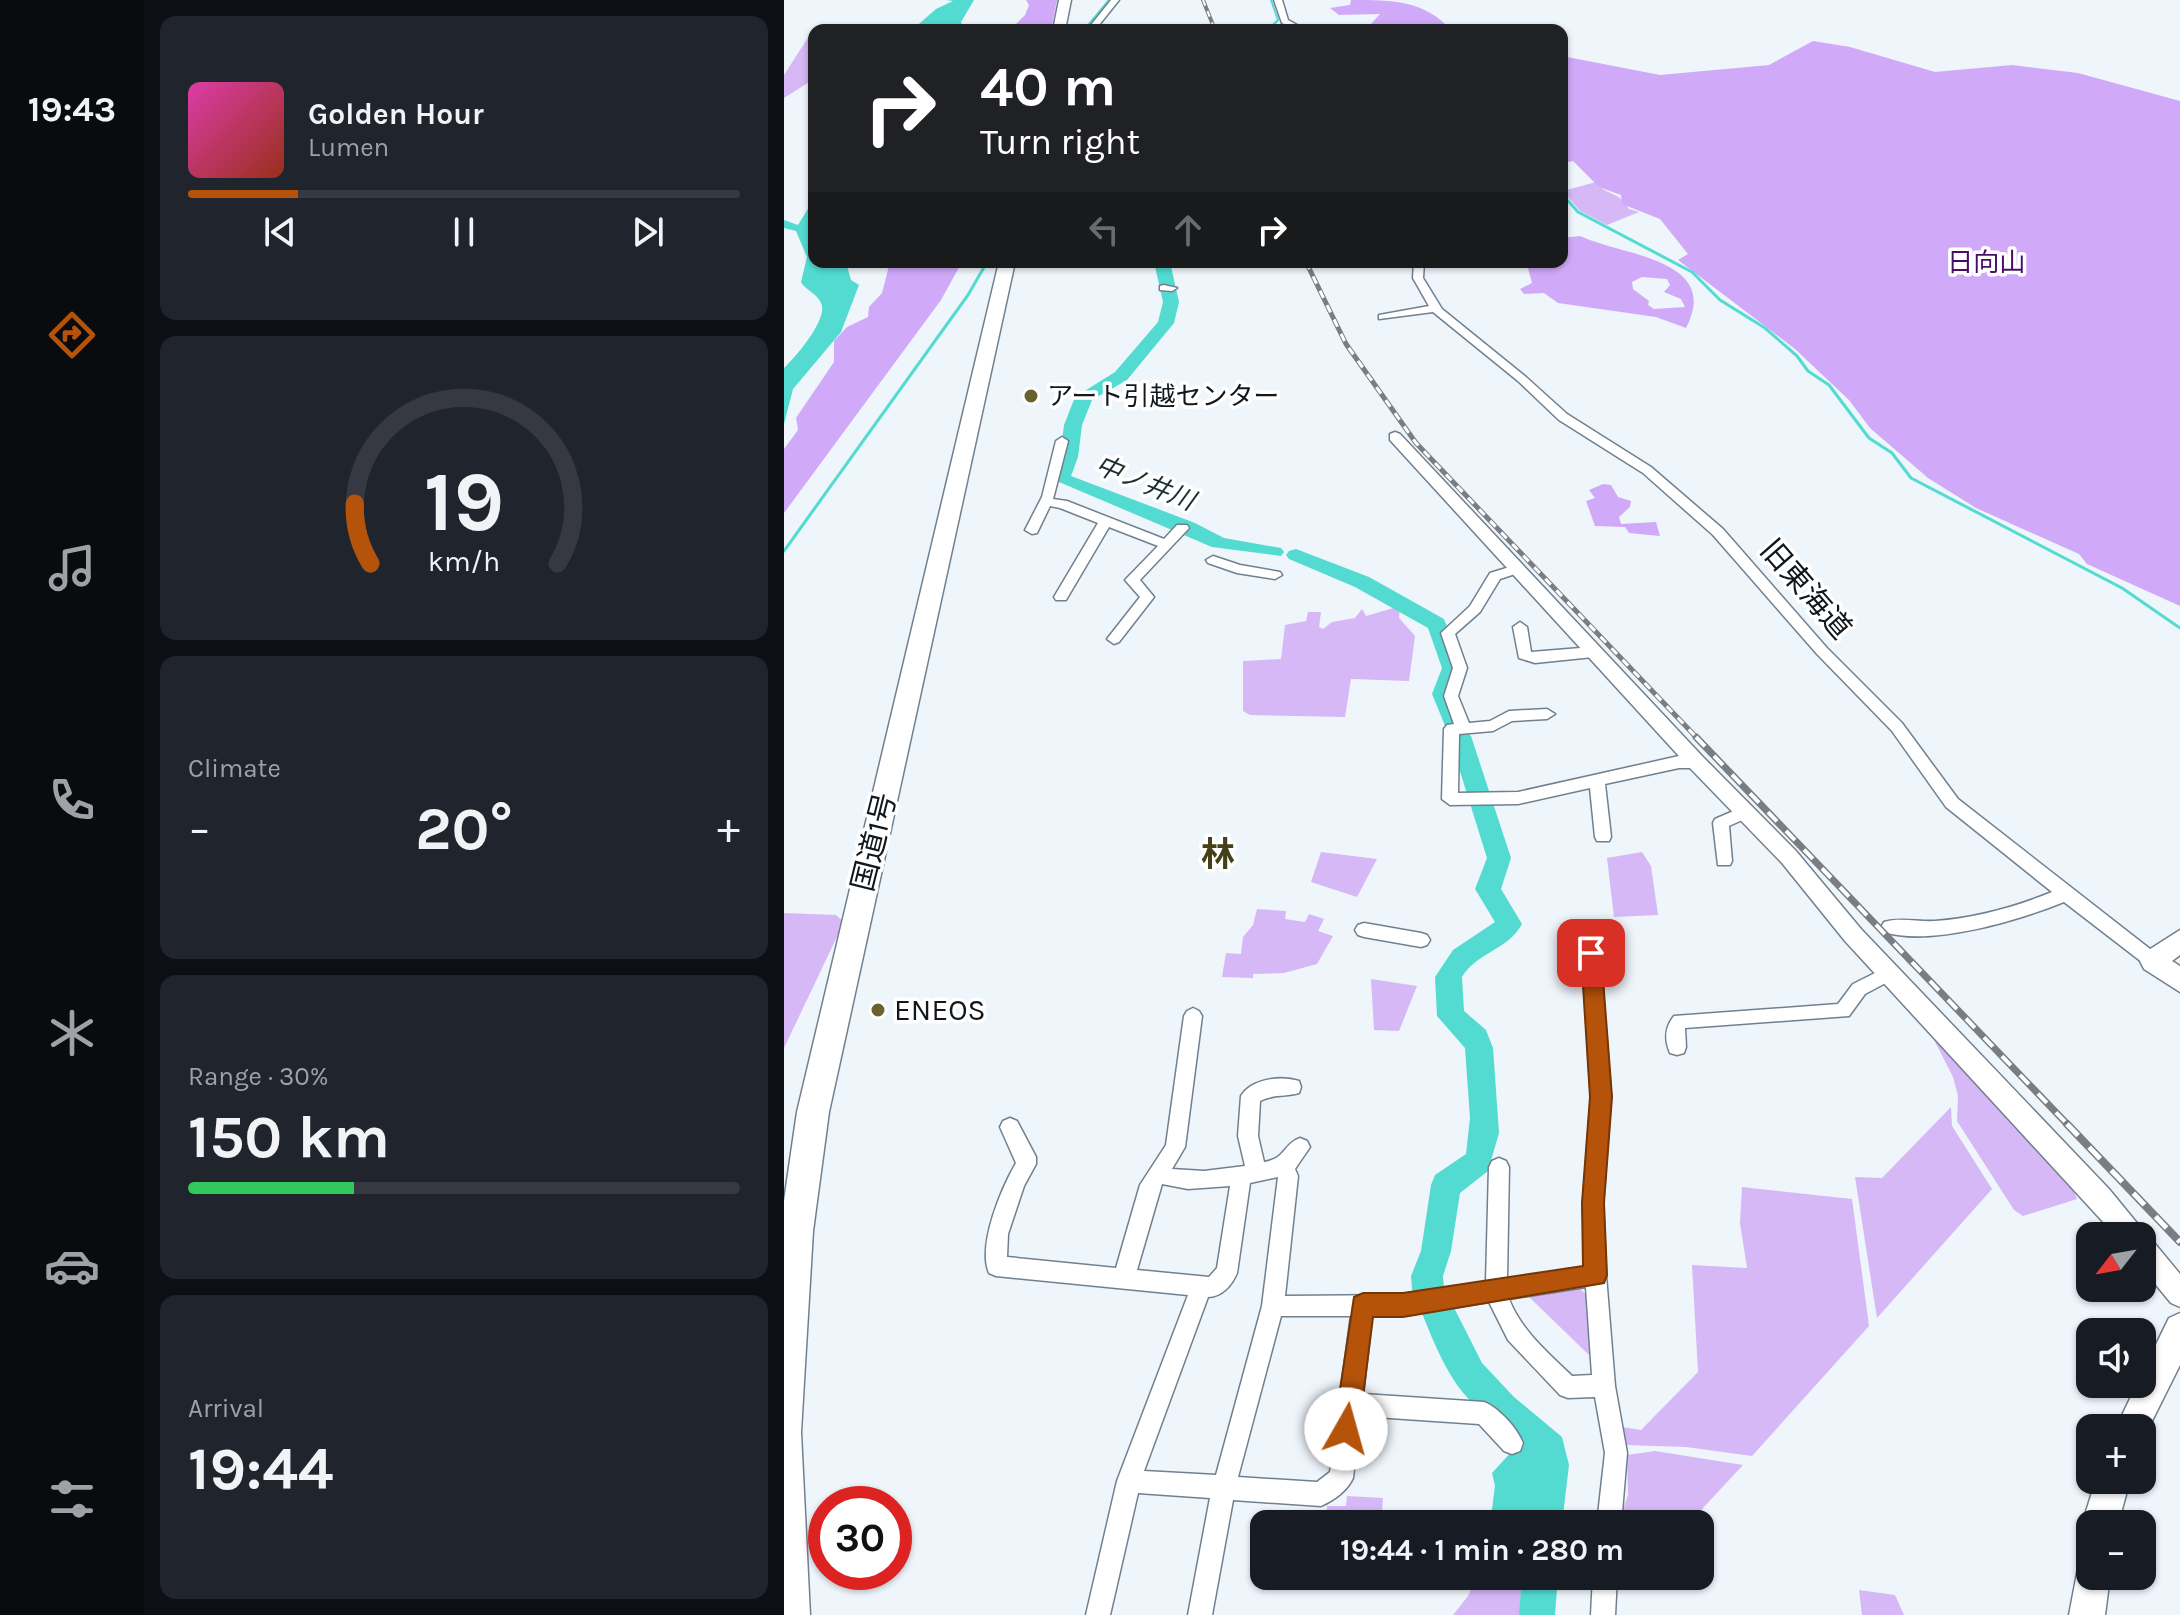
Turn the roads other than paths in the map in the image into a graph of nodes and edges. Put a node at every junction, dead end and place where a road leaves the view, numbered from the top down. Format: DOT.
graph roads {
  1 [pos="1065,0"];
  2 [pos="1115,0"];
  3 [pos="1278,0"];
  4 [pos="1060,24"];
  5 [pos="1096,24"];
  6 [pos="1291,24"];
  7 [pos="1006,268"];
  8 [pos="1419,268"];
  9 [pos="1435,308"];
  10 [pos="1383,317"];
  11 [pos="1395,437"];
  12 [pos="1062,441"];
  13 [pos="1045,502"];
  14 [pos="1106,521"];
  15 [pos="1182,528"];
  16 [pos="1032,530"];
  17 [pos="1165,544"];
  18 [pos="1213,560"];
  19 [pos="1516,569"];
  20 [pos="1275,575"];
  21 [pos="1061,597"];
  22 [pos="1520,627"];
  23 [pos="1114,639"];
  24 [pos="1593,652"];
  25 [pos="1547,714"];
  26 [pos="1464,729"];
  27 [pos="1696,762"];
  28 [pos="1597,780"];
  29 [pos="1745,812"];
  30 [pos="1603,837"];
  31 [pos="1724,861"];
  32 [pos="2068,893"];
  33 [pos="1890,927"];
  34 [pos="1364,930"];
  35 [pos="1421,940"];
  36 [pos="2180,940"];
  37 [pos="1591,953"];
  38 [pos="2153,961"];
  39 [pos="1889,973"];
  40 [pos="2180,981"];
  41 [pos="1193,1016"];
  42 [pos="1677,1047"];
  43 [pos="1292,1087"];
  44 [pos="1010,1127"];
  45 [pos="1300,1147"];
  46 [pos="1284,1167"];
  47 [pos="1499,1167"];
  48 [pos="1157,1174"];
  49 [pos="1248,1174"];
  50 [pos="2121,1222"];
  51 [pos="2156,1265"];
  52 [pos="1596,1275"];
  53 [pos="1124,1277"];
  54 [pos="1201,1288"];
  55 [pos="1496,1291"];
  56 [pos="2180,1294"];
  57 [pos="1363,1305"];
  58 [pos="1273,1306"];
  59 [pos="2180,1329"];
  60 [pos="1604,1386"];
  61 [pos="1349,1404"];
  62 [pos="2140,1414"];
  63 [pos="784,1432"];
  64 [pos="1512,1443"];
  65 [pos="1129,1481"];
  66 [pos="1224,1487"];
  67 [pos="1610,1510"];
  68 [pos="1604,1590"];
  69 [pos="2090,1590"];
  70 [pos="790,1615"];
  71 [pos="1098,1615"];
  72 [pos="1200,1615"];
  73 [pos="1603,1615"];
  74 [pos="2087,1615"];
  1 -- 4 [label="highway"];
  2 -- 5 [label="street"];
  3 -- 6 [label="street"];
  7 -- 63 [label="highway, 国道1号"];
  8 -- 9 [label="street, 旧東海道"];
  9 -- 10 [label="street"];
  9 -- 32 [label="street, 旧東海道"];
  11 -- 19 [label="street"];
  12 -- 13 [label="street"];
  13 -- 14 [label="street"];
  13 -- 16 [label="street"];
  14 -- 17 [label="street"];
  14 -- 21 [label="street"];
  15 -- 17 [label="street"];
  17 -- 23 [label="street"];
  18 -- 20 [label="street"];
  19 -- 24 [label="street"];
  19 -- 26 [label="street"];
  22 -- 24 [label="street"];
  24 -- 27 [label="street"];
  25 -- 26 [label="street"];
  26 -- 28 [label="street"];
  27 -- 28 [label="street"];
  27 -- 29 [label="street"];
  28 -- 30 [label="street"];
  29 -- 31 [label="street"];
  29 -- 39 [label="street"];
  32 -- 33 [label="street"];
  32 -- 38 [label="street, 旧東海道"];
  34 -- 35 [label="street"];
  36 -- 38 [label="main road"];
  37 -- 52 [label="street"];
  38 -- 40 [label="main road"];
  39 -- 42 [label="street"];
  39 -- 50 [label="street"];
  41 -- 48 [label="street"];
  43 -- 49 [label="street"];
  44 -- 53 [label="street"];
  45 -- 46 [label="street"];
  46 -- 49 [label="street"];
  46 -- 58 [label="street"];
  47 -- 55 [label="street"];
  48 -- 49 [label="street"];
  48 -- 53 [label="street"];
  49 -- 54 [label="street"];
  51 -- 56 [label="street"];
  52 -- 55 [label="street"];
  52 -- 60 [label="street"];
  53 -- 54 [label="street"];
  54 -- 65 [label="street"];
  55 -- 57 [label="street"];
  55 -- 60 [label="street"];
  57 -- 58 [label="street"];
  57 -- 61 [label="street"];
  58 -- 66 [label="street"];
  59 -- 62 [label="main road"];
  60 -- 67 [label="street"];
  61 -- 64 [label="street"];
  61 -- 66 [label="street"];
  63 -- 70 [label="highway, 国道1号"];
  65 -- 66 [label="street"];
  65 -- 71 [label="street"];
  66 -- 72 [label="street"];
  68 -- 73 [label="street"];
  69 -- 74 [label="main road"];
}
